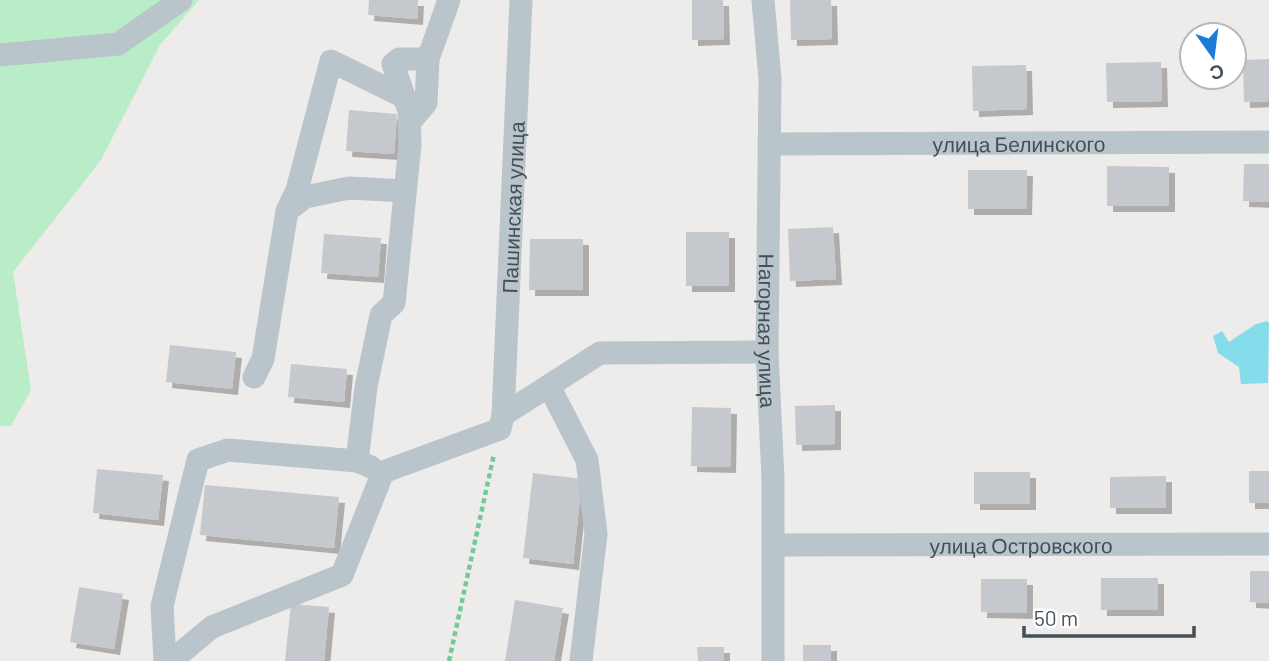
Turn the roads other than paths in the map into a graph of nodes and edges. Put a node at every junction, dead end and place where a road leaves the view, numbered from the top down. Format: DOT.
graph roads {
  1 [pos="181,0"];
  2 [pos="449,0"];
  3 [pos="763,0"];
  4 [pos="515,5"];
  5 [pos="0,55"];
  6 [pos="428,60"];
  7 [pos="404,97"];
  8 [pos="409,124"];
  9 [pos="1269,142"];
  10 [pos="769,144"];
  11 [pos="405,191"];
  12 [pos="287,211"];
  13 [pos="767,352"];
  14 [pos="254,377"];
  15 [pos="549,386"];
  16 [pos="501,422"];
  17 [pos="357,461"];
  18 [pos="383,472"];
  19 [pos="1269,544"];
  20 [pos="773,545"];
  21 [pos="165,661"];
  22 [pos="171,661"];
  23 [pos="581,661"];
  24 [pos="773,661"];
  1 -- 5 [label="street"];
  2 -- 6 [label="street"];
  3 -- 10 [label="street, Нагорная улица"];
  4 -- 16 [label="street, Пашинская улица"];
  6 -- 7 [label="street"];
  6 -- 8 [label="street"];
  7 -- 8 [label="street"];
  7 -- 12 [label="street"];
  8 -- 11 [label="street"];
  9 -- 10 [label="street, улица Белинского"];
  10 -- 13 [label="street, Нагорная улица"];
  11 -- 12 [label="street"];
  11 -- 17 [label="street"];
  12 -- 14 [label="street"];
  13 -- 15 [label="street"];
  13 -- 20 [label="street, Нагорная улица"];
  15 -- 16 [label="street"];
  15 -- 23 [label="street"];
  16 -- 18 [label="street"];
  17 -- 18 [label="street"];
  17 -- 21 [label="street"];
  18 -- 22 [label="street"];
  19 -- 20 [label="street, улица Островского"];
  20 -- 24 [label="street, Нагорная улица"];
}
